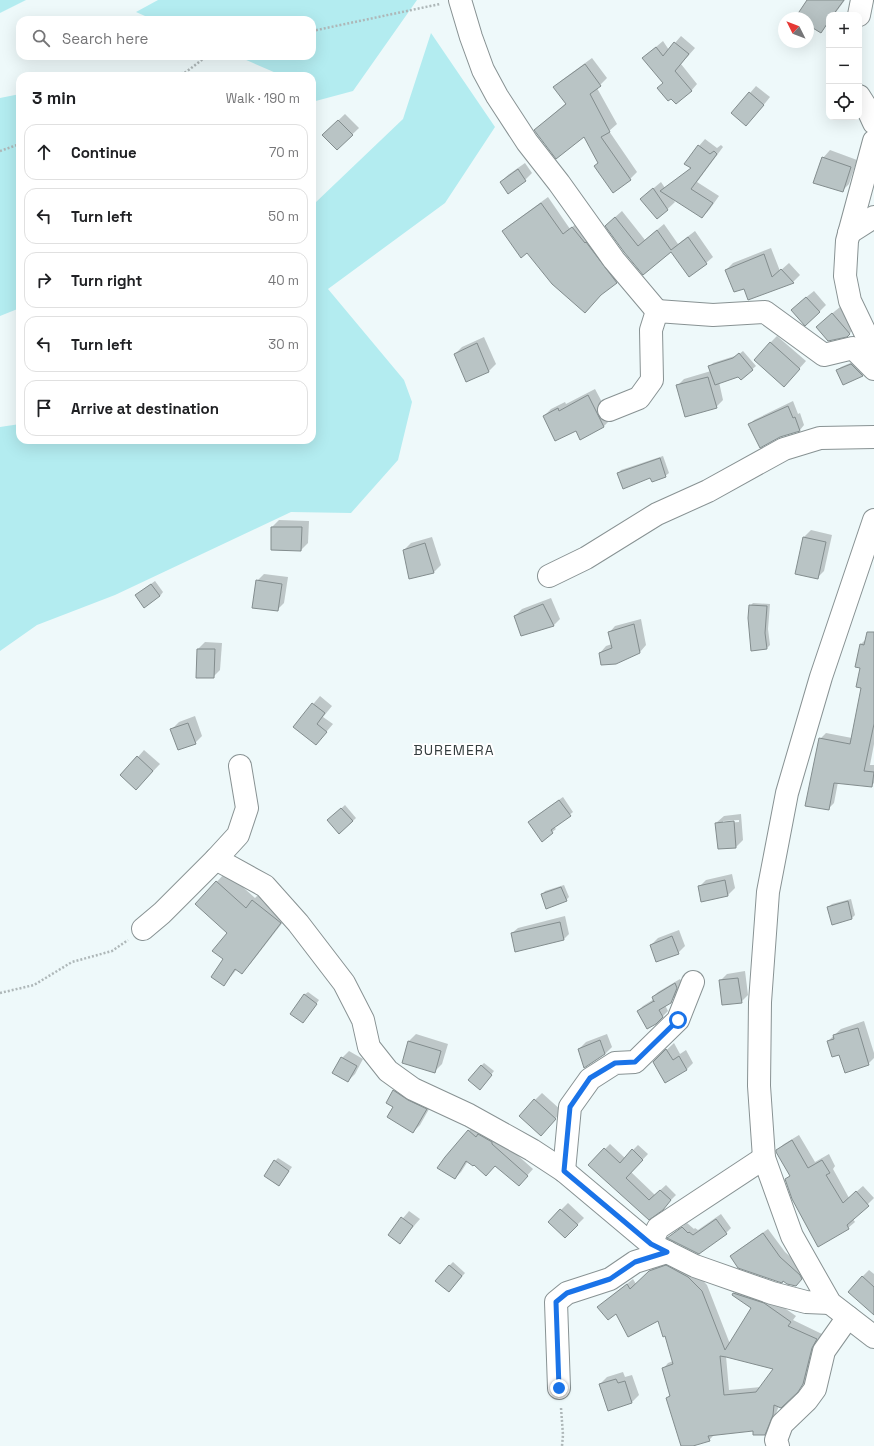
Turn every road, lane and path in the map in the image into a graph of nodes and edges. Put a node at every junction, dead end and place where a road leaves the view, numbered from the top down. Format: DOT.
graph roads {
  1 [pos="862,0"];
  2 [pos="452,2"];
  3 [pos="860,12"];
  4 [pos="316,30"];
  5 [pos="202,60"];
  6 [pos="186,72"];
  7 [pos="862,101"];
  8 [pos="874,123"];
  9 [pos="874,141"];
  10 [pos="16,145"];
  11 [pos="0,151"];
  12 [pos="874,217"];
  13 [pos="849,233"];
  14 [pos="657,311"];
  15 [pos="874,351"];
  16 [pos="874,369"];
  17 [pos="609,410"];
  18 [pos="874,437"];
  19 [pos="874,520"];
  20 [pos="874,562"];
  21 [pos="549,576"];
  22 [pos="855,580"];
  23 [pos="240,766"];
  24 [pos="216,859"];
  25 [pos="143,929"];
  26 [pos="693,982"];
  27 [pos="0,993"];
  28 [pos="764,1158"];
  29 [pos="564,1171"];
  30 [pos="659,1248"];
  31 [pos="830,1303"];
  32 [pos="848,1317"];
  33 [pos="874,1337"];
  34 [pos="559,1388"];
  35 [pos="562,1446"];
  36 [pos="778,1446"];
  1 -- 3 [label="street"];
  2 -- 4 [label="path"];
  2 -- 14 [label="street"];
  5 -- 6 [label="path"];
  7 -- 8 [label="street"];
  9 -- 13 [label="street"];
  10 -- 11 [label="path"];
  12 -- 13 [label="street"];
  13 -- 15 [label="street"];
  14 -- 16 [label="street"];
  14 -- 17 [label="street"];
  18 -- 21 [label="street"];
  19 -- 22 [label="street"];
  20 -- 22 [label="street"];
  22 -- 28 [label="street"];
  23 -- 24 [label="street"];
  24 -- 25 [label="street"];
  24 -- 29 [label="street"];
  25 -- 27 [label="path"];
  26 -- 29 [label="street"];
  28 -- 30 [label="street"];
  28 -- 31 [label="street"];
  29 -- 30 [label="street"];
  30 -- 31 [label="street"];
  30 -- 34 [label="street"];
  31 -- 32 [label="street"];
  32 -- 33 [label="street"];
  32 -- 36 [label="street"];
  34 -- 35 [label="path"];
}
